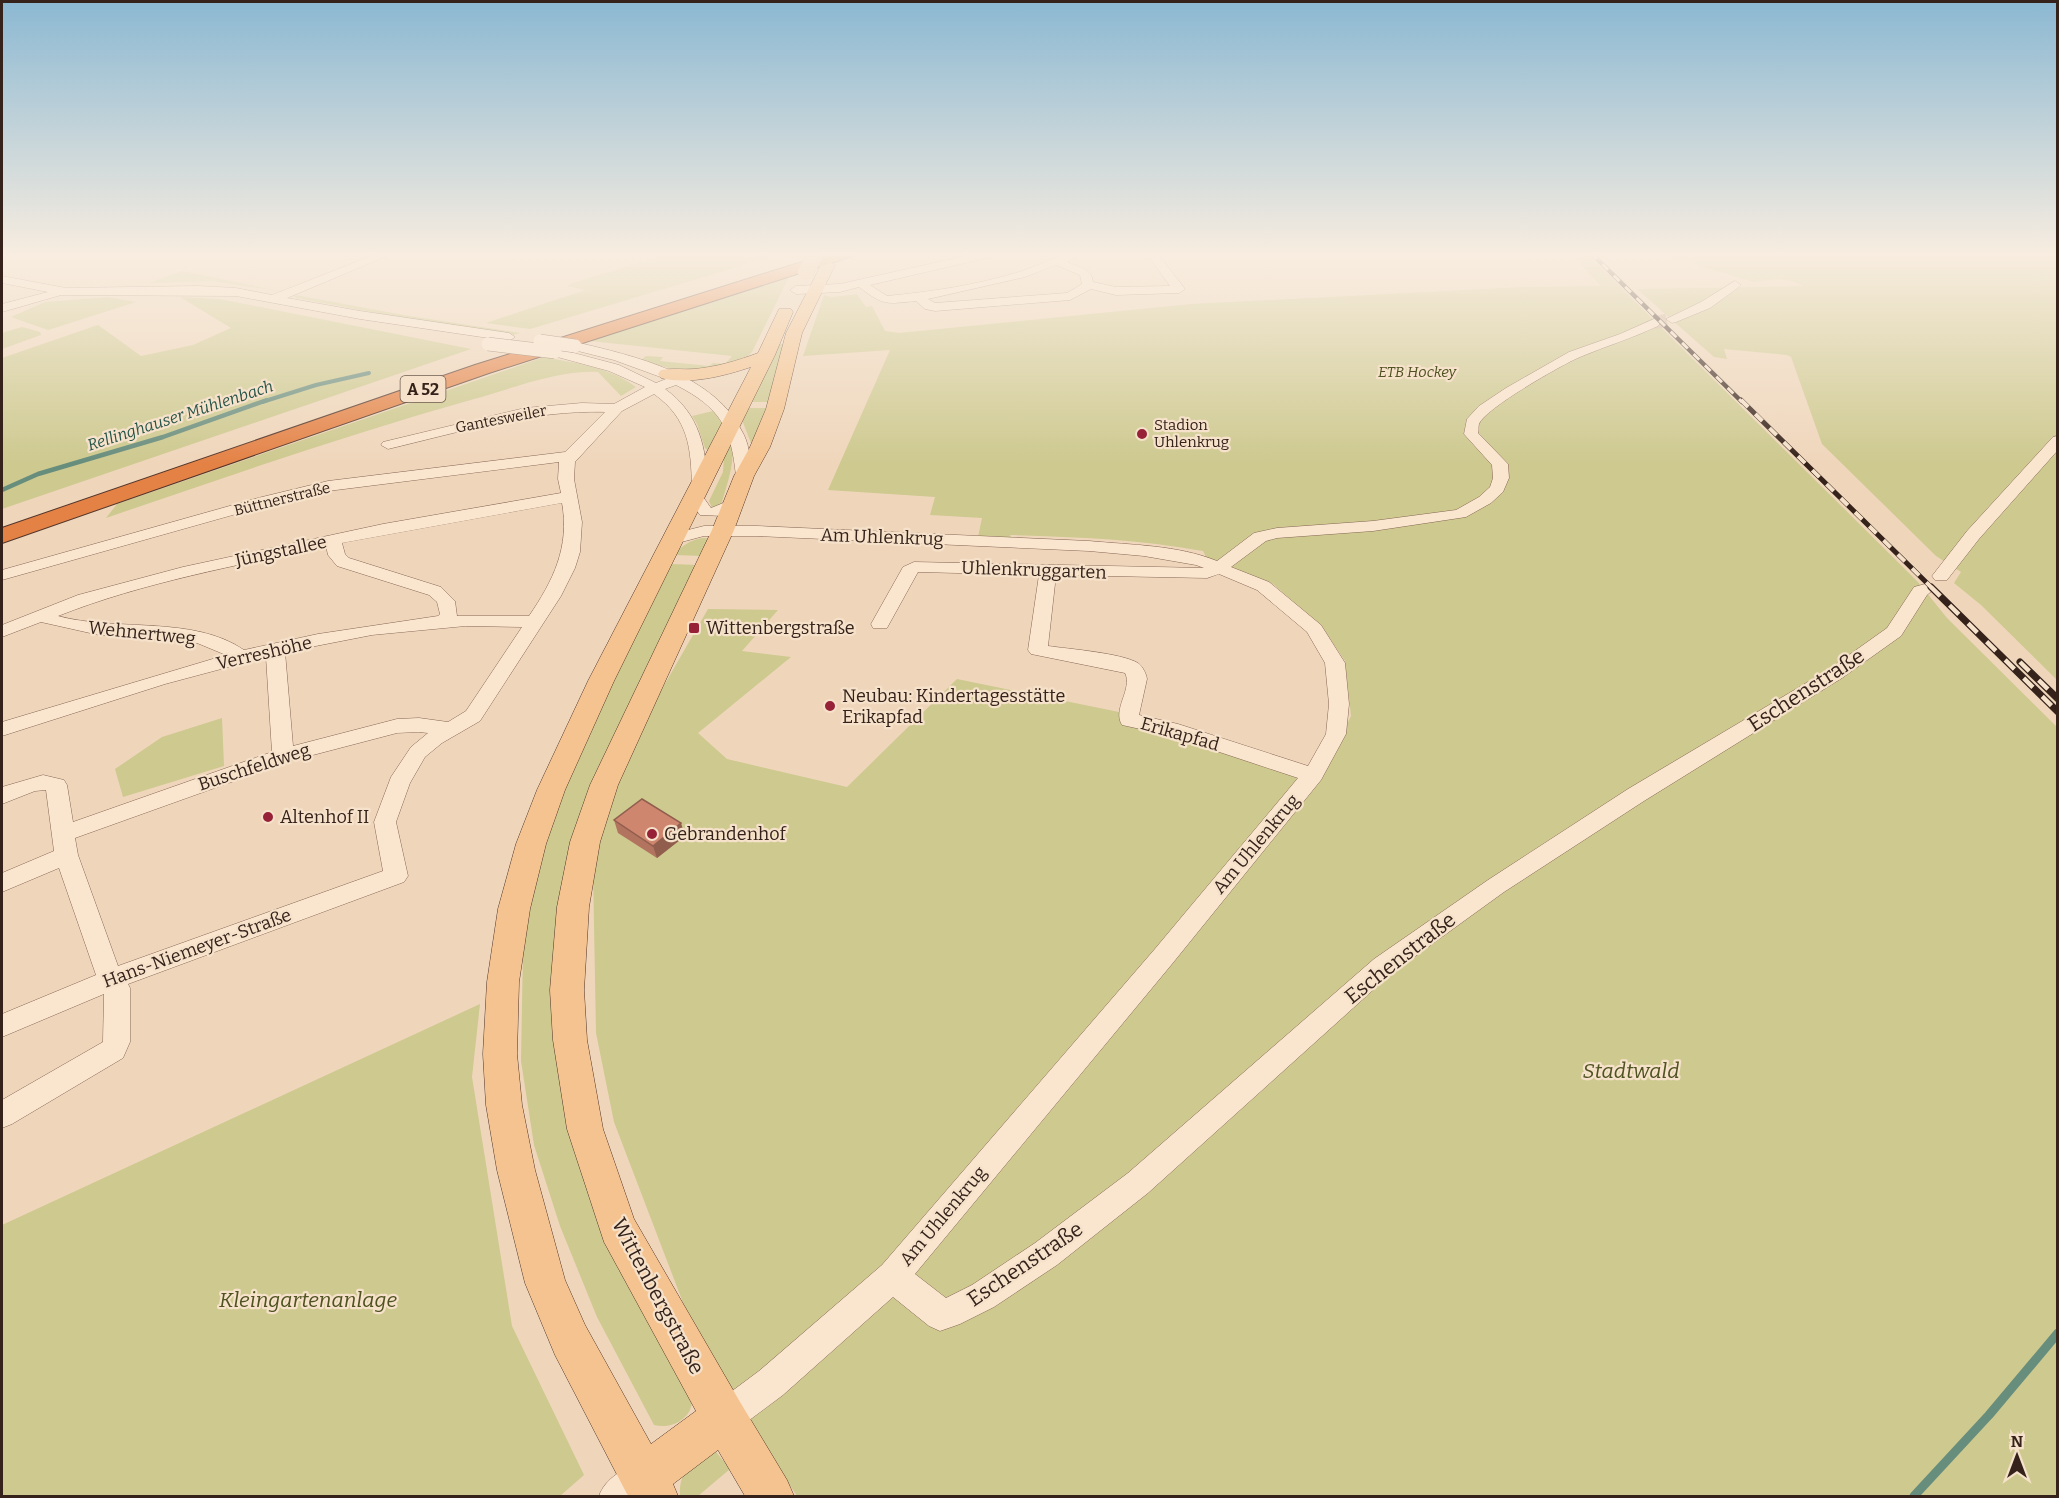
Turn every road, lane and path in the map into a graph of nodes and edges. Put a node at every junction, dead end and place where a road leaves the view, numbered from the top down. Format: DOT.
graph roads {
  1 [pos="391,323"];
  2 [pos="414,323"];
  3 [pos="579,323"];
  4 [pos="627,323"];
  5 [pos="786,323"];
  6 [pos="797,323"];
  7 [pos="1654,323"];
  8 [pos="767,355"];
  9 [pos="666,381"];
  10 [pos="617,408"];
  11 [pos="732,426"];
  12 [pos="2058,440"];
  13 [pos="388,445"];
  14 [pos="570,456"];
  15 [pos="744,476"];
  16 [pos="698,493"];
  17 [pos="58,497"];
  18 [pos="568,497"];
  19 [pos="729,516"];
  20 [pos="2,536"];
  21 [pos="334,539"];
  22 [pos="674,539"];
  23 [pos="1220,567"];
  24 [pos="1048,571"];
  25 [pos="2,575"];
  26 [pos="41,616"];
  27 [pos="535,622"];
  28 [pos="442,623"];
  29 [pos="880,624"];
  30 [pos="2,631"];
  31 [pos="275,650"];
  32 [pos="241,657"];
  33 [pos="2,729"];
  34 [pos="451,729"];
  35 [pos="283,756"];
  36 [pos="1313,775"];
  37 [pos="2,796"];
  38 [pos="64,844"];
  39 [pos="2,883"];
  40 [pos="112,979"];
  41 [pos="2,1026"];
  42 [pos="2,1115"];
  43 [pos="893,1276"];
  44 [pos="724,1418"];
  45 [pos="638,1490"];
  46 [pos="771,1497"];
  1 -- 9 [label="street, bridge"];
  2 -- 9 [label="street, bridge"];
  3 -- 17 [label="highway, A 52"];
  4 -- 20 [label="highway, A 52"];
  5 -- 8 [label="main road, Wittenbergstraße"];
  6 -- 15 [label="main road, Wittenbergstraße"];
  7 -- 23 [label="street"];
  8 -- 9 [label="main road"];
  8 -- 11 [label="main road, Wittenbergstraße"];
  9 -- 10 [label="street"];
  9 -- 11 [label="street"];
  9 -- 16 [label="street"];
  10 -- 13 [label="street, Gantesweiler"];
  10 -- 14 [label="street"];
  11 -- 15 [label="street"];
  11 -- 16 [label="main road, Wittenbergstraße"];
  12 -- 43 [label="street, Eschenstraße"];
  14 -- 18 [label="street"];
  14 -- 25 [label="street, Büttnerstraße"];
  15 -- 19 [label="main road, Wittenbergstraße"];
  16 -- 19 [label="street"];
  16 -- 22 [label="main road, Wittenbergstraße"];
  18 -- 21 [label="street, Jüngstallee"];
  18 -- 27 [label="street"];
  19 -- 22 [label="street, Am Uhlenkrug"];
  19 -- 23 [label="street, Am Uhlenkrug"];
  19 -- 44 [label="main road, Wittenbergstraße"];
  21 -- 26 [label="street, Jüngstallee"];
  21 -- 28 [label="street"];
  22 -- 45 [label="main road, Wittenbergstraße"];
  23 -- 24 [label="street, Uhlenkruggarten"];
  23 -- 36 [label="street, Am Uhlenkrug"];
  24 -- 29 [label="street, Uhlenkruggarten"];
  24 -- 36 [label="street, Erikapfad"];
  26 -- 30 [label="street, Jüngstallee"];
  26 -- 32 [label="street, Wehnertweg"];
  27 -- 28 [label="street, Verreshöhe"];
  27 -- 34 [label="street"];
  28 -- 31 [label="street, Verreshöhe"];
  31 -- 32 [label="street, Verreshöhe"];
  31 -- 35 [label="street"];
  32 -- 33 [label="street, Verreshöhe"];
  34 -- 35 [label="street, Buschfeldweg"];
  34 -- 40 [label="street, Hans-Niemeyer-Straße"];
  35 -- 38 [label="street, Buschfeldweg"];
  36 -- 43 [label="street, Am Uhlenkrug"];
  37 -- 38 [label="street"];
  38 -- 39 [label="street, Buschfeldweg"];
  38 -- 40 [label="street"];
  40 -- 41 [label="street, Hans-Niemeyer-Straße"];
  40 -- 42 [label="street"];
  43 -- 44 [label="street, Am Uhlenkrug"];
  44 -- 45 [label="main road"];
  44 -- 46 [label="main road, Wittenbergstraße"];
}
